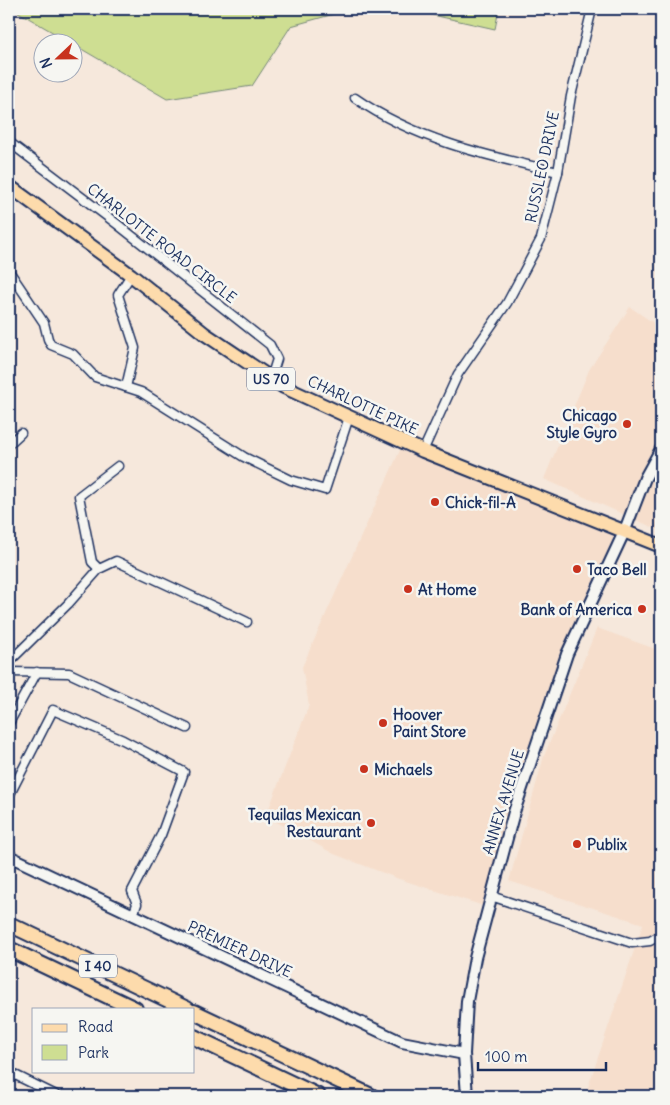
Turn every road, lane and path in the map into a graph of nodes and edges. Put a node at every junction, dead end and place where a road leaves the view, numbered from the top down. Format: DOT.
graph roads {
  1 [pos="592,9"];
  2 [pos="355,98"];
  3 [pos="9,142"];
  4 [pos="558,172"];
  5 [pos="9,186"];
  6 [pos="9,271"];
  7 [pos="131,275"];
  8 [pos="271,378"];
  9 [pos="126,387"];
  10 [pos="349,417"];
  11 [pos="21,433"];
  12 [pos="9,444"];
  13 [pos="661,449"];
  14 [pos="422,451"];
  15 [pos="118,466"];
  16 [pos="625,530"];
  17 [pos="661,546"];
  18 [pos="99,569"];
  19 [pos="246,622"];
  20 [pos="9,662"];
  21 [pos="9,672"];
  22 [pos="37,672"];
  23 [pos="9,723"];
  24 [pos="187,728"];
  25 [pos="9,796"];
  26 [pos="9,856"];
  27 [pos="491,896"];
  28 [pos="133,915"];
  29 [pos="9,924"];
  30 [pos="661,935"];
  31 [pos="9,948"];
  32 [pos="133,1008"];
  33 [pos="185,1008"];
  34 [pos="195,1012"];
  35 [pos="195,1037"];
  36 [pos="464,1054"];
  37 [pos="9,1073"];
  38 [pos="58,1096"];
  39 [pos="318,1096"];
  40 [pos="372,1096"];
  41 [pos="467,1096"];
  1 -- 4 [label="street, RUSSLEO DRIVE"];
  2 -- 4 [label="street"];
  3 -- 8 [label="street, CHARLOTTE ROAD CIRCLE"];
  4 -- 14 [label="street, RUSSLEO DRIVE"];
  5 -- 7 [label="main road, CHARLOTTE PIKE / US 70"];
  6 -- 9 [label="street"];
  7 -- 8 [label="main road, CHARLOTTE PIKE / US 70"];
  7 -- 9 [label="street"];
  8 -- 10 [label="main road, CHARLOTTE PIKE / US 70"];
  9 -- 10 [label="street"];
  10 -- 14 [label="main road, CHARLOTTE PIKE / US 70"];
  11 -- 12 [label="street"];
  13 -- 16 [label="street, ANNEX AVENUE"];
  14 -- 16 [label="main road, CHARLOTTE PIKE / US 70"];
  15 -- 18 [label="street"];
  16 -- 17 [label="main road, CHARLOTTE PIKE / US 70"];
  16 -- 27 [label="street, ANNEX AVENUE"];
  18 -- 19 [label="street"];
  18 -- 20 [label="street"];
  21 -- 22 [label="street"];
  22 -- 23 [label="street"];
  22 -- 24 [label="street"];
  25 -- 28 [label="street"];
  26 -- 28 [label="street, PREMIER DRIVE"];
  27 -- 30 [label="street"];
  27 -- 36 [label="street, ANNEX AVENUE"];
  28 -- 36 [label="street, PREMIER DRIVE"];
  29 -- 33 [label="highway, I 40"];
  31 -- 32 [label="highway, I 40"];
  34 -- 40 [label="highway"];
  35 -- 39 [label="highway"];
  36 -- 41 [label="street, ANNEX AVENUE"];
  37 -- 38 [label="street"];
}
